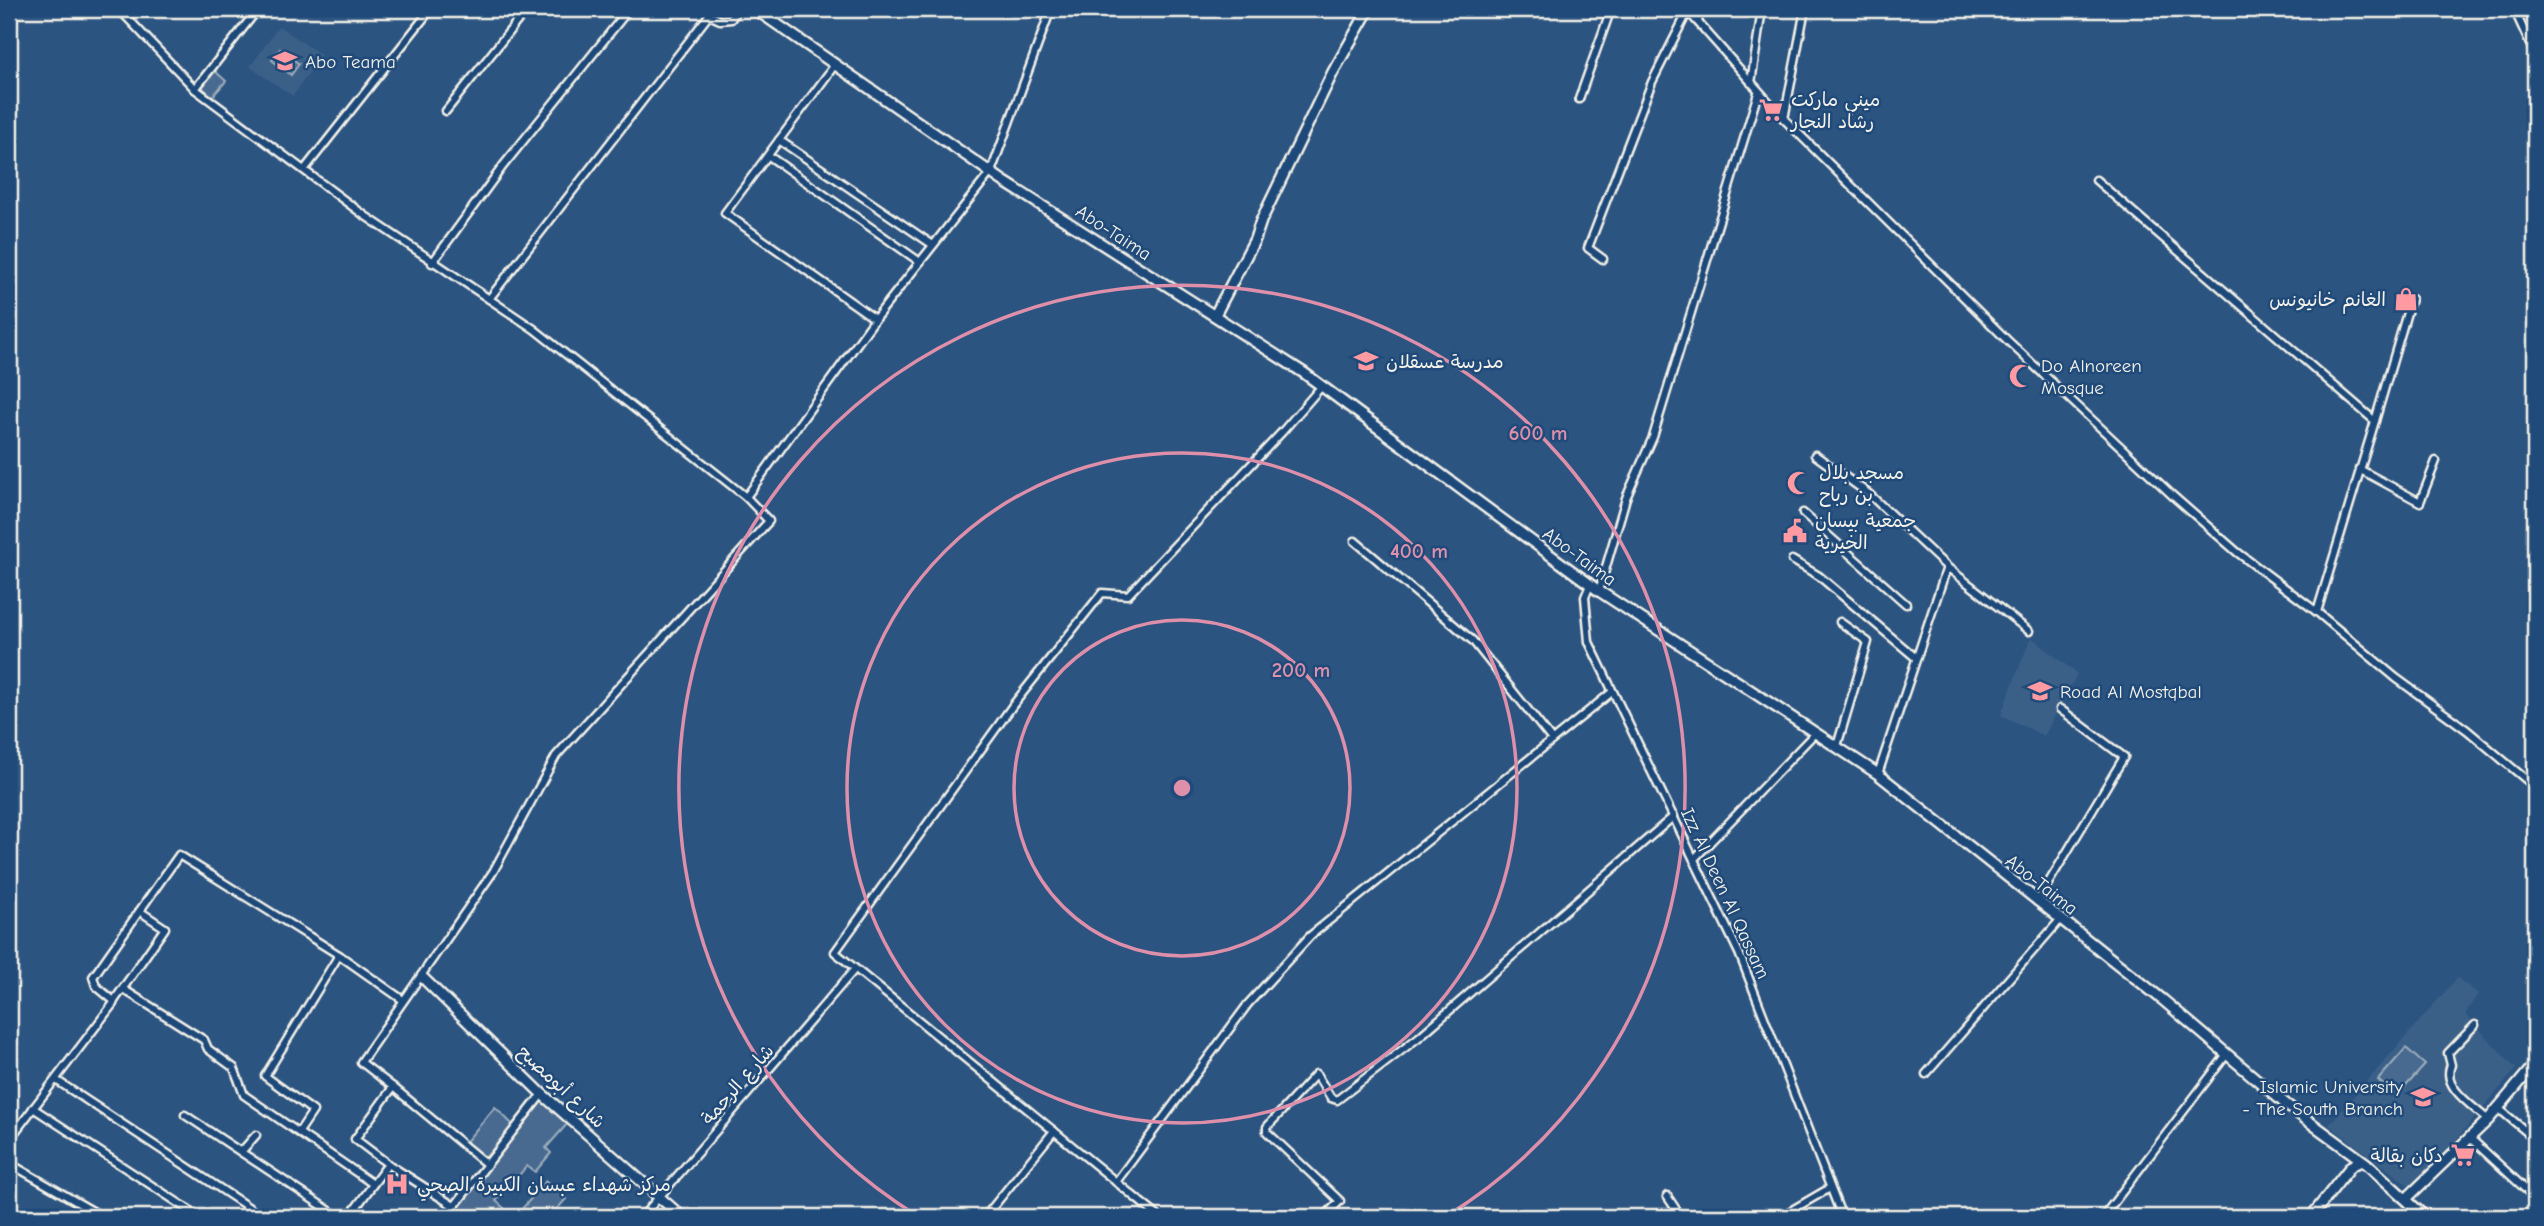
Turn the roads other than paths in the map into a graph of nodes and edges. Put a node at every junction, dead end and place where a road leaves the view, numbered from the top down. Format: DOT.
graph roads {
  1 [pos="119,9"];
  2 [pos="258,9"];
  3 [pos="431,9"];
  4 [pos="527,9"];
  5 [pos="629,9"];
  6 [pos="738,9"];
  7 [pos="755,9"];
  8 [pos="1051,9"];
  9 [pos="1368,9"];
  10 [pos="1611,9"];
  11 [pos="1700,9"];
  12 [pos="1762,9"];
  13 [pos="1805,9"];
  14 [pos="2514,9"];
  15 [pos="1687,10"];
  16 [pos="1698,22"];
  17 [pos="2535,55"];
  18 [pos="834,66"];
  19 [pos="1751,83"];
  20 [pos="195,89"];
  21 [pos="1758,93"];
  22 [pos="1579,99"];
  23 [pos="446,111"];
  24 [pos="1783,119"];
  25 [pos="779,140"];
  26 [pos="769,156"];
  27 [pos="304,170"];
  28 [pos="991,173"];
  29 [pos="2096,180"];
  30 [pos="933,245"];
  31 [pos="1603,259"];
  32 [pos="920,262"];
  33 [pos="432,263"];
  34 [pos="489,299"];
  35 [pos="2411,299"];
  36 [pos="1215,315"];
  37 [pos="875,319"];
  38 [pos="1321,387"];
  39 [pos="2375,421"];
  40 [pos="1815,455"];
  41 [pos="2436,461"];
  42 [pos="2359,469"];
  43 [pos="746,498"];
  44 [pos="1803,513"];
  45 [pos="1355,541"];
  46 [pos="1792,560"];
  47 [pos="1947,567"];
  48 [pos="1594,588"];
  49 [pos="1906,604"];
  50 [pos="2317,612"];
  51 [pos="1840,622"];
  52 [pos="2029,631"];
  53 [pos="1916,658"];
  54 [pos="1612,692"];
  55 [pos="2060,709"];
  56 [pos="1816,732"];
  57 [pos="1552,740"];
  58 [pos="1837,746"];
  59 [pos="1878,774"];
  60 [pos="2535,788"];
  61 [pos="1674,816"];
  62 [pos="1694,859"];
  63 [pos="2038,902"];
  64 [pos="141,912"];
  65 [pos="2060,920"];
  66 [pos="339,955"];
  67 [pos="854,970"];
  68 [pos="422,977"];
  69 [pos="123,989"];
  70 [pos="403,1000"];
  71 [pos="114,1001"];
  72 [pos="2475,1025"];
  73 [pos="2227,1054"];
  74 [pos="2535,1064"];
  75 [pos="1926,1074"];
  76 [pos="56,1080"];
  77 [pos="393,1087"];
  78 [pos="542,1094"];
  79 [pos="2497,1107"];
  80 [pos="33,1108"];
  81 [pos="185,1115"];
  82 [pos="2488,1120"];
  83 [pos="1054,1131"];
  84 [pos="299,1132"];
  85 [pos="256,1135"];
  86 [pos="2470,1138"];
  87 [pos="2535,1139"];
  88 [pos="9,1140"];
  89 [pos="241,1152"];
  90 [pos="2361,1161"];
  91 [pos="9,1163"];
  92 [pos="485,1163"];
  93 [pos="388,1164"];
  94 [pos="1116,1182"];
  95 [pos="373,1184"];
  96 [pos="1829,1188"];
  97 [pos="1667,1196"];
  98 [pos="661,1197"];
  99 [pos="2407,1198"];
  100 [pos="2535,1198"];
  101 [pos="454,1206"];
  102 [pos="103,1217"];
  103 [pos="200,1217"];
  104 [pos="264,1217"];
  105 [pos="339,1217"];
  106 [pos="349,1217"];
  107 [pos="446,1217"];
  108 [pos="642,1217"];
  109 [pos="682,1217"];
  110 [pos="985,1217"];
  111 [pos="1159,1217"];
  112 [pos="1324,1217"];
  113 [pos="1681,1217"];
  114 [pos="1780,1217"];
  115 [pos="1842,1217"];
  116 [pos="2103,1217"];
  117 [pos="2311,1217"];
  118 [pos="2425,1217"];
  1 -- 20 [label="street"];
  2 -- 20 [label="street"];
  3 -- 27 [label="street"];
  4 -- 23 [label="street"];
  5 -- 33 [label="street"];
  6 -- 34 [label="street"];
  7 -- 18 [label="street, Abo-Taima"];
  8 -- 28 [label="street"];
  9 -- 36 [label="street"];
  10 -- 22 [label="street"];
  11 -- 16 [label="street"];
  12 -- 19 [label="street"];
  13 -- 24 [label="street"];
  14 -- 17 [label="street"];
  15 -- 16 [label="street"];
  15 -- 31 [label="street"];
  16 -- 19 [label="street"];
  18 -- 25 [label="street"];
  18 -- 28 [label="street, Abo-Taima"];
  19 -- 21 [label="street"];
  20 -- 27 [label="street"];
  21 -- 24 [label="street"];
  21 -- 48 [label="street, Izz Al Deen Al Qassam"];
  24 -- 50 [label="street"];
  25 -- 26 [label="street"];
  25 -- 30 [label="street"];
  26 -- 32 [label="street"];
  26 -- 37 [label="street"];
  27 -- 33 [label="street"];
  28 -- 30 [label="street"];
  28 -- 36 [label="street, Abo-Taima"];
  29 -- 39 [label="street"];
  30 -- 32 [label="street"];
  32 -- 37 [label="street"];
  33 -- 34 [label="street"];
  34 -- 43 [label="street"];
  35 -- 39 [label="street"];
  36 -- 38 [label="street, Abo-Taima"];
  37 -- 43 [label="street"];
  38 -- 48 [label="street, Abo-Taima"];
  38 -- 67 [label="street"];
  39 -- 42 [label="street"];
  40 -- 47 [label="street"];
  41 -- 42 [label="street"];
  42 -- 50 [label="street"];
  43 -- 68 [label="street"];
  44 -- 49 [label="street"];
  45 -- 57 [label="street"];
  46 -- 53 [label="street"];
  47 -- 52 [label="street"];
  47 -- 53 [label="street"];
  48 -- 54 [label="street, Izz Al Deen Al Qassam"];
  48 -- 56 [label="street, Abo-Taima"];
  50 -- 60 [label="street"];
  51 -- 58 [label="street"];
  53 -- 59 [label="street"];
  54 -- 57 [label="street"];
  54 -- 61 [label="street, Izz Al Deen Al Qassam"];
  55 -- 63 [label="street"];
  56 -- 58 [label="street, Abo-Taima"];
  56 -- 62 [label="street"];
  57 -- 94 [label="street"];
  58 -- 59 [label="street, Abo-Taima"];
  59 -- 63 [label="street, Abo-Taima"];
  61 -- 62 [label="street, Izz Al Deen Al Qassam"];
  61 -- 112 [label="street"];
  62 -- 96 [label="street, Izz Al Deen Al Qassam"];
  63 -- 65 [label="street, Abo-Taima"];
  64 -- 66 [label="street"];
  64 -- 69 [label="street"];
  64 -- 71 [label="street"];
  65 -- 73 [label="street, Abo-Taima"];
  65 -- 75 [label="street"];
  66 -- 70 [label="street"];
  66 -- 84 [label="street"];
  67 -- 83 [label="street"];
  67 -- 98 [label="street, شارع الرحمة"];
  68 -- 70 [label="street"];
  68 -- 78 [label="street, شارع أبومصبح"];
  69 -- 71 [label="street"];
  69 -- 84 [label="street"];
  70 -- 77 [label="street"];
  71 -- 76 [label="street"];
  72 -- 82 [label="street"];
  73 -- 90 [label="street, Abo-Taima"];
  73 -- 116 [label="street"];
  74 -- 79 [label="street"];
  76 -- 80 [label="street"];
  76 -- 104 [label="street"];
  77 -- 92 [label="street"];
  77 -- 93 [label="street"];
  78 -- 92 [label="street"];
  78 -- 98 [label="street, شارع أبومصبح"];
  79 -- 82 [label="street"];
  79 -- 87 [label="street"];
  80 -- 88 [label="street"];
  80 -- 103 [label="street"];
  81 -- 89 [label="street"];
  82 -- 86 [label="street"];
  83 -- 94 [label="street"];
  83 -- 110 [label="street"];
  84 -- 95 [label="street"];
  85 -- 89 [label="street"];
  86 -- 99 [label="street"];
  86 -- 100 [label="street"];
  89 -- 105 [label="street"];
  90 -- 99 [label="street, Abo-Taima"];
  90 -- 117 [label="street"];
  91 -- 102 [label="street"];
  92 -- 101 [label="street"];
  93 -- 95 [label="street"];
  93 -- 101 [label="street"];
  94 -- 111 [label="street"];
  95 -- 106 [label="street"];
  96 -- 114 [label="street"];
  96 -- 115 [label="street, Izz Al Deen Al Qassam"];
  97 -- 113 [label="street"];
  98 -- 108 [label="street, شارع الرحمة"];
  98 -- 109 [label="street, شارع أبومصبح"];
  99 -- 118 [label="street, Abo-Taima"];
  101 -- 107 [label="street"];
}
